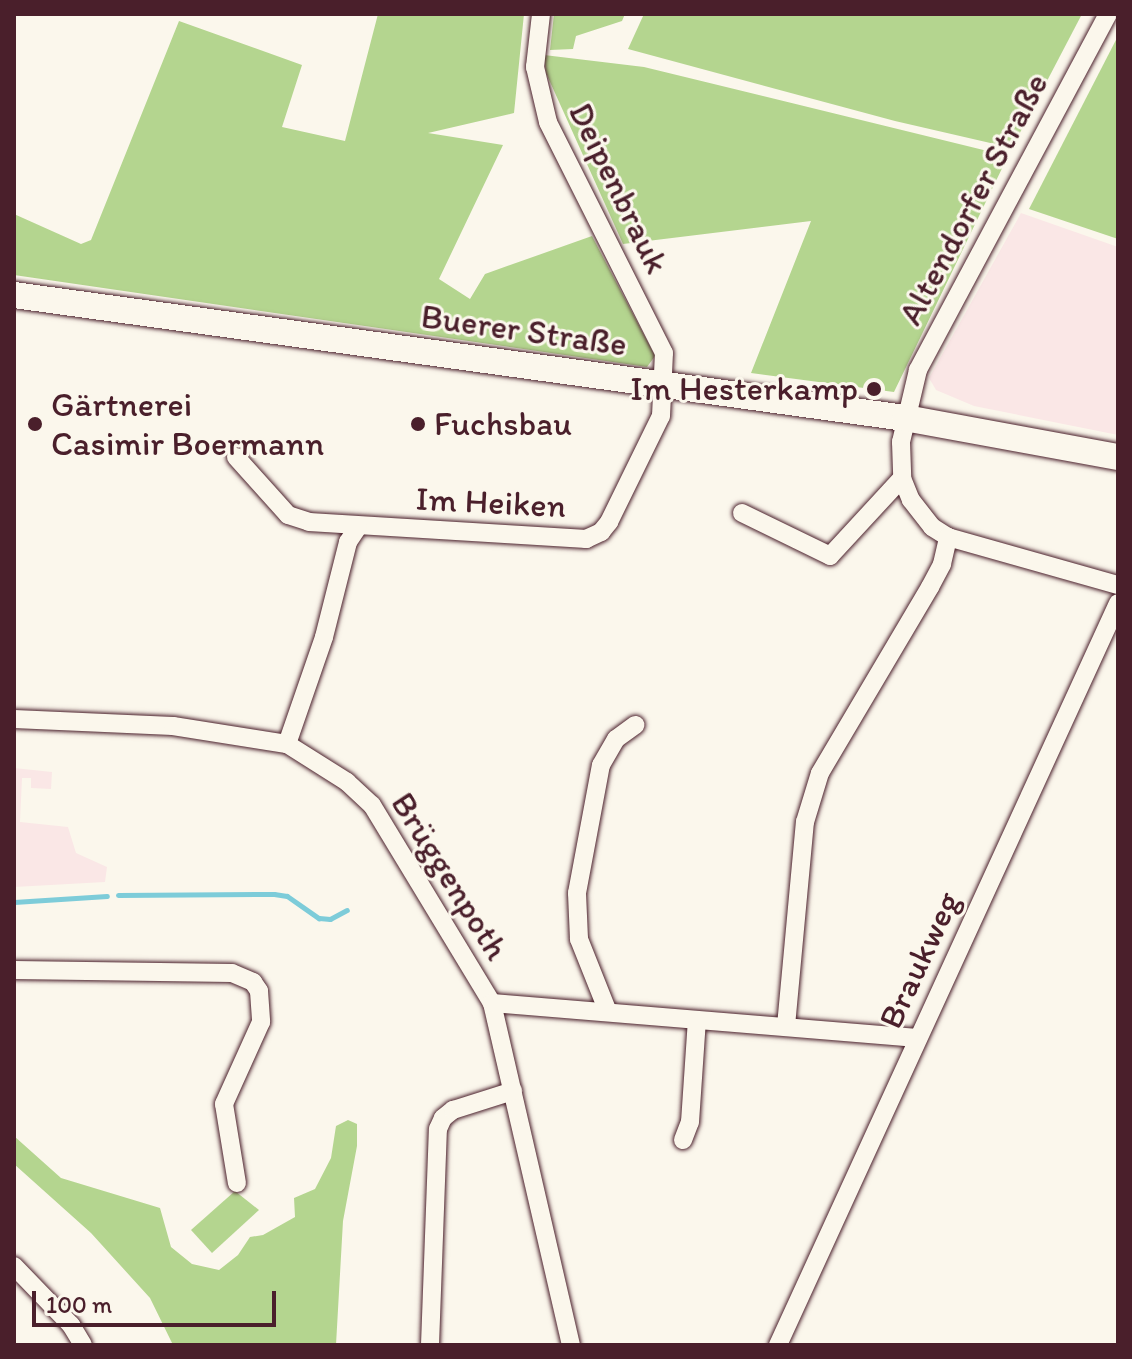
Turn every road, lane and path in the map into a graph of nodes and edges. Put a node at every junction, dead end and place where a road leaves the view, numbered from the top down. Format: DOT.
graph roads {
  1 [pos="541,14"];
  2 [pos="1108,14"];
  3 [pos="14,295"];
  4 [pos="664,385"];
  5 [pos="905,418"];
  6 [pos="236,457"];
  7 [pos="1118,457"];
  8 [pos="902,478"];
  9 [pos="742,513"];
  10 [pos="358,527"];
  11 [pos="948,537"];
  12 [pos="1118,585"];
  13 [pos="1118,603"];
  14 [pos="14,719"];
  15 [pos="635,725"];
  16 [pos="287,744"];
  17 [pos="14,970"];
  18 [pos="492,1003"];
  19 [pos="608,1012"];
  20 [pos="697,1020"];
  21 [pos="786,1026"];
  22 [pos="918,1038"];
  23 [pos="513,1091"];
  24 [pos="683,1140"];
  25 [pos="237,1183"];
  26 [pos="14,1266"];
  27 [pos="83,1345"];
  28 [pos="430,1345"];
  29 [pos="571,1345"];
  30 [pos="778,1345"];
  1 -- 4 [label="street, Deipenbrauk"];
  2 -- 5 [label="street, Altendorfer Straße"];
  3 -- 4 [label="main road, Buerer Straße"];
  4 -- 5 [label="main road, Buerer Straße"];
  4 -- 10 [label="street, Im Heiken"];
  5 -- 7 [label="main road, Buerer Straße"];
  5 -- 8 [label="street"];
  6 -- 10 [label="street, Im Heiken"];
  8 -- 9 [label="street"];
  8 -- 11 [label="street"];
  10 -- 16 [label="street"];
  11 -- 12 [label="street"];
  11 -- 21 [label="street"];
  13 -- 22 [label="street, Braukweg"];
  14 -- 16 [label="street, Brüggenpoth"];
  15 -- 19 [label="street"];
  16 -- 18 [label="street, Brüggenpoth"];
  17 -- 25 [label="street"];
  18 -- 19 [label="street"];
  18 -- 23 [label="street, Brüggenpoth"];
  19 -- 20 [label="street"];
  20 -- 21 [label="street"];
  20 -- 24 [label="street"];
  21 -- 22 [label="street"];
  22 -- 30 [label="street, Braukweg"];
  23 -- 28 [label="street"];
  23 -- 29 [label="street, Brüggenpoth"];
  26 -- 27 [label="street"];
}
